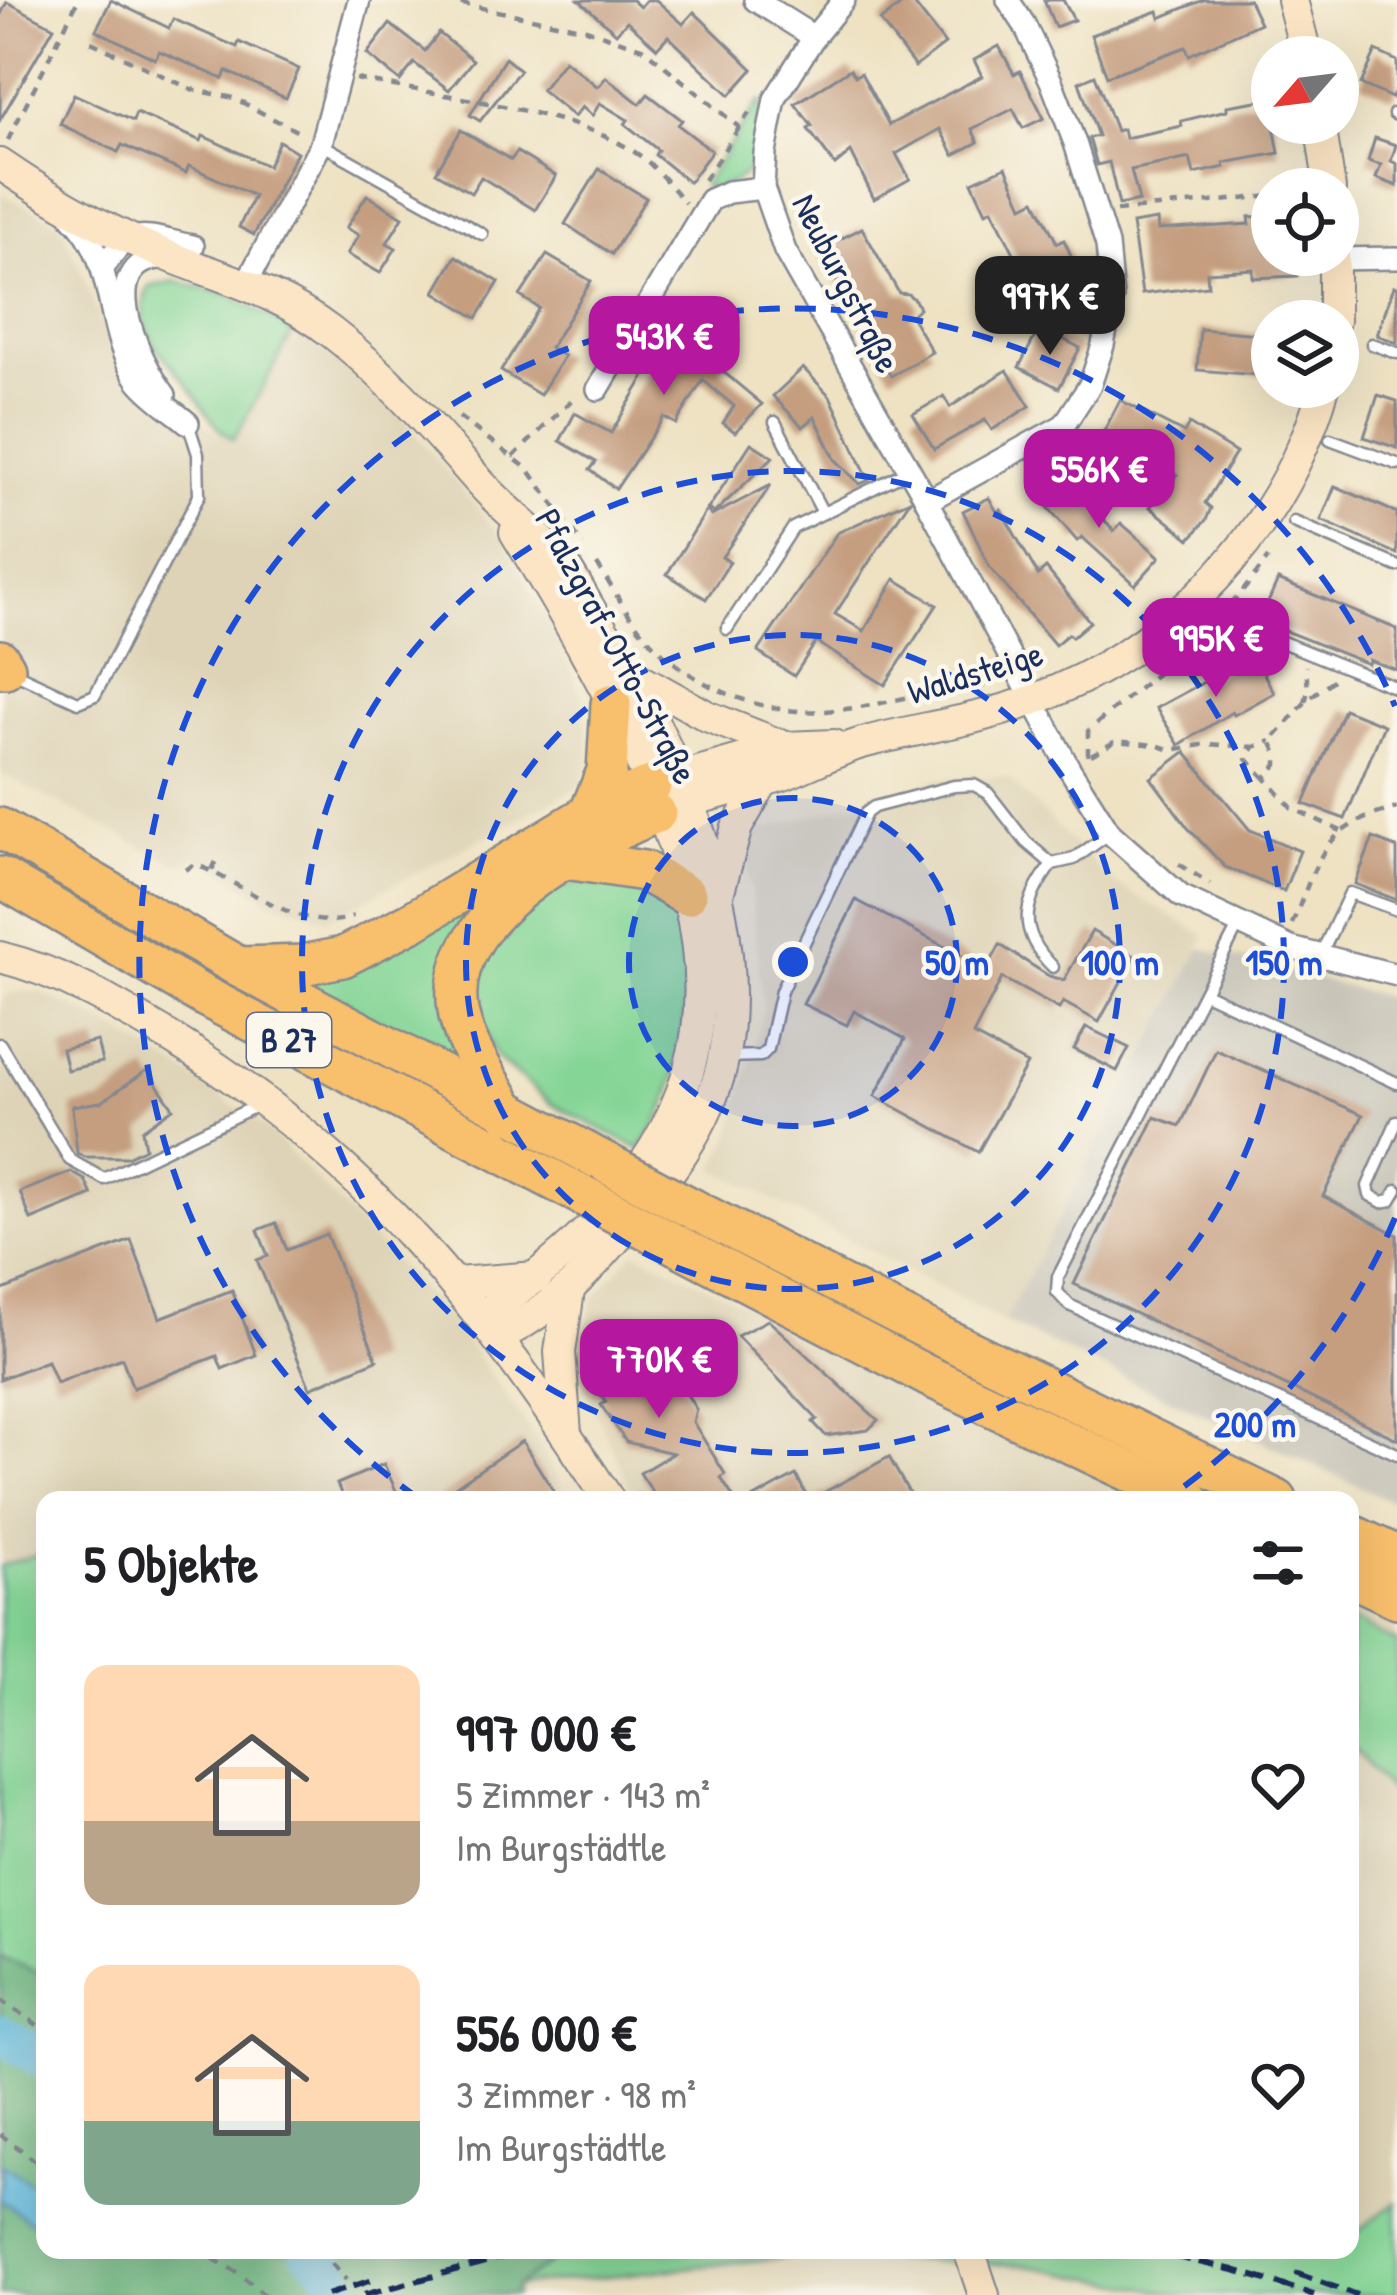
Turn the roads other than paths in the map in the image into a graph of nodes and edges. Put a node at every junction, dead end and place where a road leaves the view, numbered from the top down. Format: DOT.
graph roads {
  1 [pos="359,0"];
  2 [pos="755,0"];
  3 [pos="844,0"];
  4 [pos="1008,0"];
  5 [pos="1292,0"];
  6 [pos="1301,36"];
  7 [pos="814,37"];
  8 [pos="321,144"];
  9 [pos="1,154"];
  10 [pos="0,164"];
  11 [pos="763,188"];
  12 [pos="50,198"];
  13 [pos="482,234"];
  14 [pos="130,237"];
  15 [pos="184,252"];
  16 [pos="1359,257"];
  17 [pos="1397,258"];
  18 [pos="104,269"];
  19 [pos="247,282"];
  20 [pos="1372,344"];
  21 [pos="1397,353"];
  22 [pos="598,389"];
  23 [pos="1324,408"];
  24 [pos="776,422"];
  25 [pos="188,423"];
  26 [pos="1330,439"];
  27 [pos="1397,464"];
  28 [pos="910,470"];
  29 [pos="926,501"];
  30 [pos="823,513"];
  31 [pos="1294,522"];
  32 [pos="1397,566"];
  33 [pos="727,629"];
  34 [pos="1267,635"];
  35 [pos="2,665"];
  36 [pos="1397,688"];
  37 [pos="621,689"];
  38 [pos="1032,701"];
  39 [pos="858,744"];
  40 [pos="785,747"];
  41 [pos="764,780"];
  42 [pos="669,794"];
  43 [pos="589,814"];
  44 [pos="0,828"];
  45 [pos="1110,833"];
  46 [pos="566,859"];
  47 [pos="1052,864"];
  48 [pos="0,877"];
  49 [pos="702,896"];
  50 [pos="1397,910"];
  51 [pos="1238,926"];
  52 [pos="0,957"];
  53 [pos="1319,957"];
  54 [pos="1053,967"];
  55 [pos="239,968"];
  56 [pos="1397,975"];
  57 [pos="1205,993"];
  58 [pos="0,1044"];
  59 [pos="724,1057"];
  60 [pos="1397,1083"];
  61 [pos="268,1102"];
  62 [pos="509,1114"];
  63 [pos="1397,1121"];
  64 [pos="1397,1190"];
  65 [pos="681,1225"];
  66 [pos="537,1277"];
  67 [pos="456,1283"];
  68 [pos="569,1291"];
  69 [pos="490,1326"];
  70 [pos="566,1434"];
  71 [pos="1397,1454"];
  72 [pos="603,1491"];
  73 [pos="1171,1491"];
  74 [pos="1258,1491"];
  75 [pos="1359,1538"];
  76 [pos="1397,1556"];
  77 [pos="1359,1580"];
  78 [pos="1397,1598"];
  79 [pos="972,2259"];
  80 [pos="984,2295"];
  1 -- 8 [label="street"];
  2 -- 7 [label="street"];
  3 -- 7 [label="street, Neuburgstraße"];
  4 -- 29 [label="street"];
  5 -- 6 [label="street"];
  7 -- 11 [label="street, Neuburgstraße"];
  8 -- 13 [label="lane"];
  8 -- 19 [label="street"];
  9 -- 15 [label="street, Pfalzgraf-Otto-Straße"];
  10 -- 12 [label="street, Pfalzgraf-Otto-Straße"];
  11 -- 22 [label="street, Neuburgstraße"];
  11 -- 28 [label="street, Neuburgstraße"];
  12 -- 14 [label="street, Pfalzgraf-Otto-Straße"];
  12 -- 18 [label="street"];
  14 -- 15 [label="street, Pfalzgraf-Otto-Straße"];
  14 -- 18 [label="street"];
  15 -- 19 [label="street, Pfalzgraf-Otto-Straße"];
  15 -- 25 [label="street"];
  16 -- 17 [label="street"];
  18 -- 25 [label="street"];
  19 -- 37 [label="street, Pfalzgraf-Otto-Straße"];
  20 -- 21 [label="lane"];
  23 -- 38 [label="street, Waldsteige"];
  24 -- 30 [label="lane"];
  25 -- 35 [label="lane"];
  26 -- 27 [label="lane"];
  28 -- 29 [label="street, Neuburgstraße"];
  28 -- 30 [label="lane"];
  29 -- 38 [label="street, Neuburgstraße"];
  30 -- 33 [label="lane"];
  31 -- 32 [label="lane"];
  34 -- 36 [label="lane"];
  37 -- 40 [label="street"];
  37 -- 42 [label="street, Pfalzgraf-Otto-Straße"];
  37 -- 43 [label="highway"];
  38 -- 39 [label="street, Waldsteige"];
  38 -- 45 [label="street, Neuburgstraße"];
  39 -- 40 [label="street, Waldsteige"];
  39 -- 41 [label="street, Waldsteige"];
  40 -- 42 [label="street, Waldsteige"];
  41 -- 42 [label="street, Waldsteige"];
  41 -- 49 [label="street"];
  42 -- 43 [label="highway"];
  42 -- 46 [label="highway"];
  42 -- 49 [label="street, Pfalzgraf-Otto-Straße"];
  43 -- 55 [label="highway"];
  44 -- 55 [label="highway, B 27"];
  45 -- 47 [label="lane"];
  45 -- 51 [label="street, Neuburgstraße"];
  46 -- 49 [label="highway"];
  46 -- 62 [label="highway"];
  47 -- 54 [label="lane"];
  47 -- 59 [label="lane"];
  48 -- 65 [label="highway, B 27, bridge"];
  49 -- 59 [label="street, Pfalzgraf-Otto-Straße"];
  49 -- 66 [label="street, Pfalzgraf-Otto-Straße"];
  50 -- 53 [label="lane"];
  51 -- 53 [label="street, Neuburgstraße"];
  51 -- 57 [label="lane"];
  52 -- 61 [label="street, B 27"];
  53 -- 56 [label="street, Neuburgstraße"];
  55 -- 62 [label="highway, B 27"];
  57 -- 60 [label="lane"];
  57 -- 71 [label="lane"];
  58 -- 61 [label="lane"];
  59 -- 68 [label="street, Pfalzgraf-Otto-Straße"];
  61 -- 67 [label="street, B 27"];
  62 -- 65 [label="highway, B 27, bridge"];
  63 -- 64 [label="lane"];
  65 -- 73 [label="highway, B 27"];
  65 -- 74 [label="highway, B 27"];
  66 -- 67 [label="street"];
  66 -- 69 [label="street, Pfalzgraf-Otto-Straße"];
  67 -- 69 [label="street, B 27"];
  68 -- 69 [label="street, Pfalzgraf-Otto-Straße"];
  68 -- 70 [label="street"];
  69 -- 70 [label="street"];
  70 -- 72 [label="street"];
  75 -- 76 [label="highway"];
  77 -- 78 [label="highway"];
  79 -- 80 [label="street"];
}
